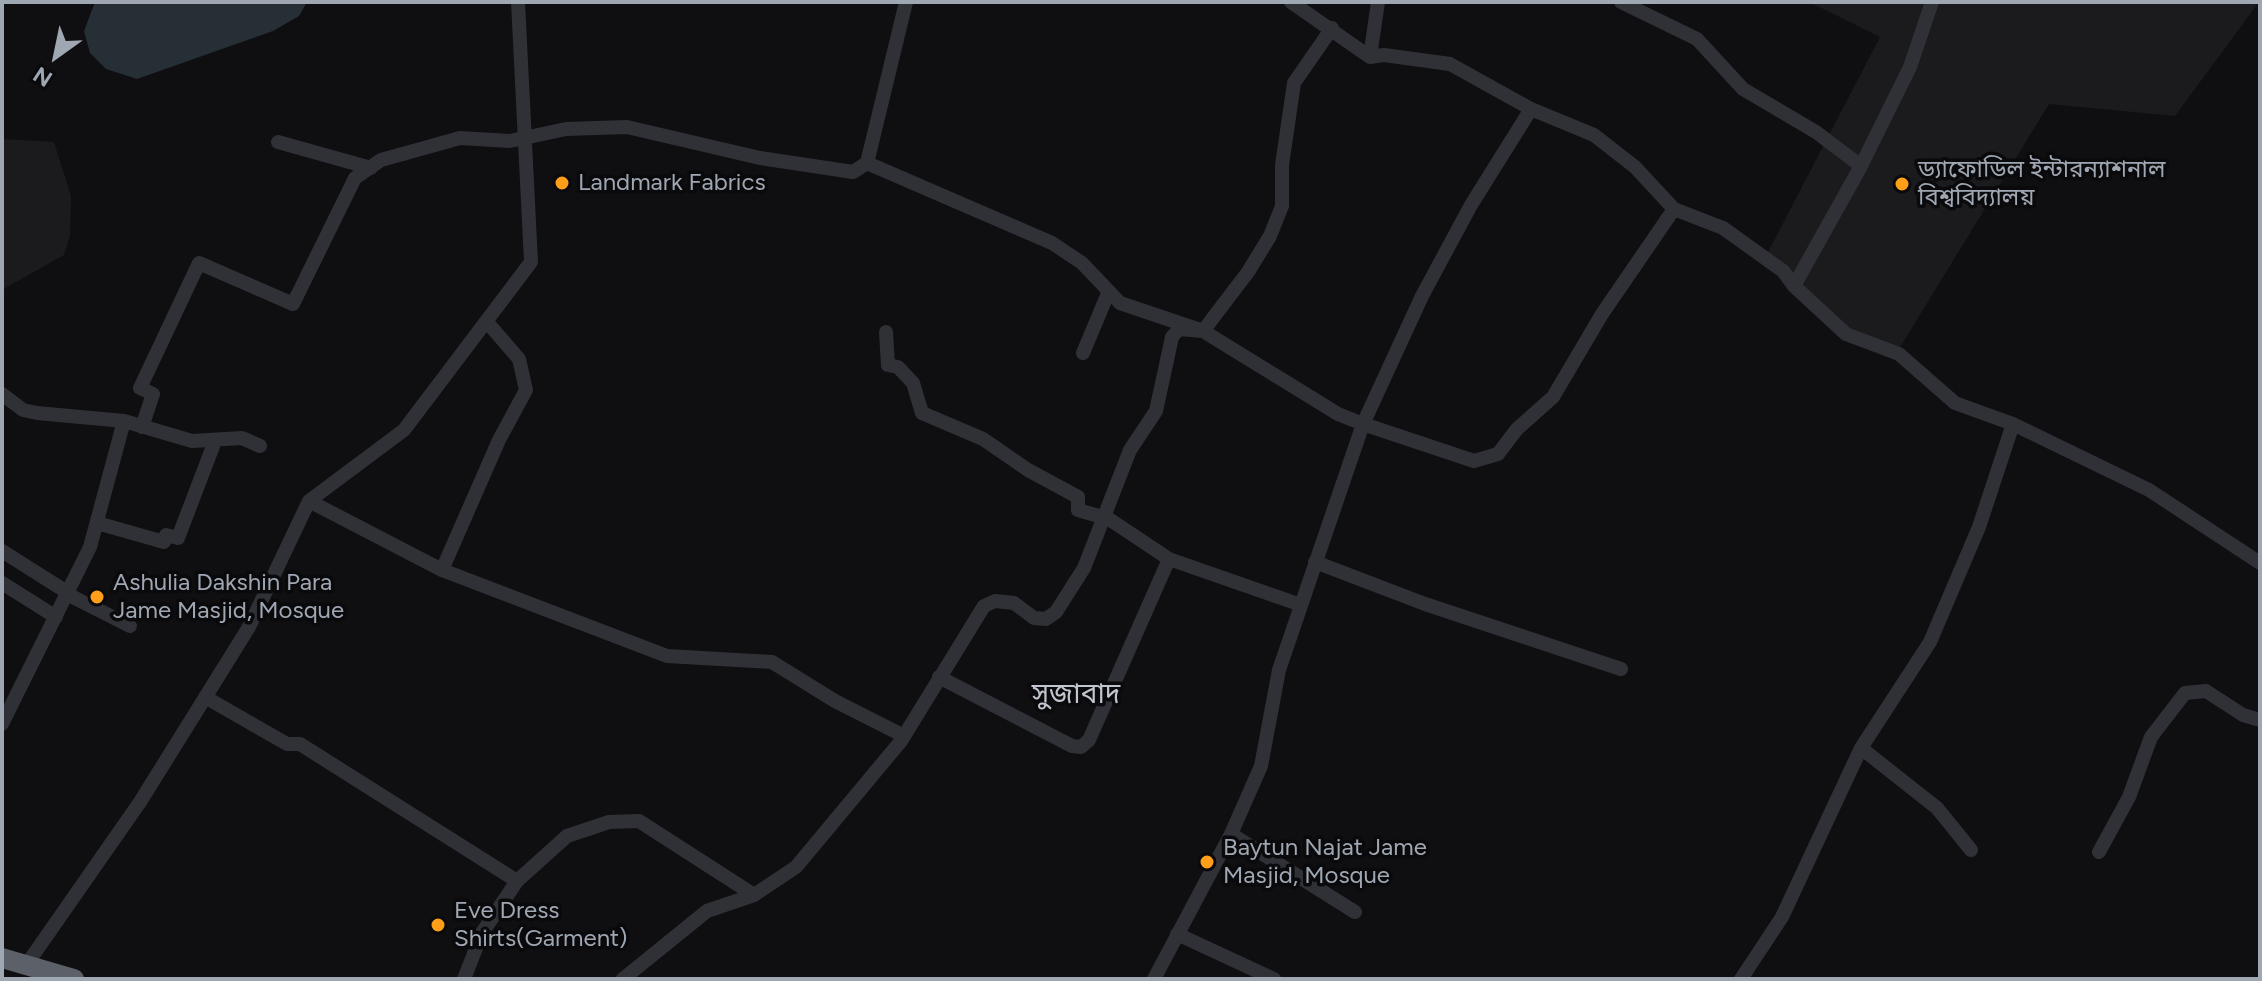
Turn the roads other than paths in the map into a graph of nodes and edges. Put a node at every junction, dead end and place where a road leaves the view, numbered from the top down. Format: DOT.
graph roads {
  1 [pos="518,2"];
  2 [pos="906,2"];
  3 [pos="1291,2"];
  4 [pos="1378,2"];
  5 [pos="1621,2"];
  6 [pos="1932,2"];
  7 [pos="1332,28"];
  8 [pos="1370,57"];
  9 [pos="1531,109"];
  10 [pos="525,139"];
  11 [pos="278,142"];
  12 [pos="867,163"];
  13 [pos="1861,166"];
  14 [pos="371,168"];
  15 [pos="1674,209"];
  16 [pos="1794,286"];
  17 [pos="1109,291"];
  18 [pos="487,322"];
  19 [pos="1203,331"];
  20 [pos="886,332"];
  21 [pos="1083,353"];
  22 [pos="2,394"];
  23 [pos="124,421"];
  24 [pos="1363,424"];
  25 [pos="2013,424"];
  26 [pos="142,427"];
  27 [pos="215,441"];
  28 [pos="260,446"];
  29 [pos="309,501"];
  30 [pos="1101,520"];
  31 [pos="97,523"];
  32 [pos="2,551"];
  33 [pos="1169,559"];
  34 [pos="1315,562"];
  35 [pos="2260,563"];
  36 [pos="442,570"];
  37 [pos="2,583"];
  38 [pos="70,594"];
  39 [pos="1301,605"];
  40 [pos="56,617"];
  41 [pos="130,626"];
  42 [pos="1621,669"];
  43 [pos="939,677"];
  44 [pos="205,697"];
  45 [pos="2260,720"];
  46 [pos="2,724"];
  47 [pos="904,736"];
  48 [pos="1861,748"];
  49 [pos="1231,834"];
  50 [pos="1971,850"];
  51 [pos="2099,852"];
  52 [pos="517,881"];
  53 [pos="754,895"];
  54 [pos="1355,912"];
  55 [pos="1177,934"];
  56 [pos="2,958"];
  57 [pos="27,964"];
  58 [pos="74,979"];
  59 [pos="464,979"];
  60 [pos="623,979"];
  61 [pos="1154,979"];
  62 [pos="1274,979"];
  63 [pos="1741,979"];
  1 -- 10 [label="street"];
  2 -- 12 [label="street"];
  3 -- 7 [label="street"];
  4 -- 8 [label="street"];
  5 -- 13 [label="street"];
  6 -- 13 [label="street"];
  7 -- 8 [label="street"];
  7 -- 19 [label="street"];
  8 -- 9 [label="street"];
  9 -- 15 [label="street"];
  9 -- 24 [label="street"];
  10 -- 12 [label="street"];
  10 -- 14 [label="street"];
  10 -- 18 [label="street"];
  11 -- 14 [label="street"];
  12 -- 17 [label="street"];
  13 -- 16 [label="street"];
  14 -- 26 [label="street"];
  15 -- 16 [label="street"];
  15 -- 24 [label="street"];
  16 -- 25 [label="street"];
  17 -- 19 [label="street"];
  17 -- 21 [label="street"];
  18 -- 29 [label="street"];
  18 -- 36 [label="street"];
  19 -- 24 [label="street"];
  19 -- 30 [label="street"];
  20 -- 30 [label="street"];
  22 -- 23 [label="street"];
  23 -- 26 [label="street"];
  23 -- 31 [label="street"];
  24 -- 34 [label="street"];
  25 -- 35 [label="street"];
  25 -- 48 [label="street"];
  26 -- 27 [label="street"];
  27 -- 28 [label="street"];
  27 -- 31 [label="street"];
  29 -- 36 [label="street"];
  29 -- 44 [label="street"];
  30 -- 33 [label="street"];
  30 -- 43 [label="street"];
  31 -- 38 [label="street"];
  32 -- 38 [label="street"];
  33 -- 39 [label="street"];
  33 -- 43 [label="street"];
  34 -- 39 [label="street"];
  34 -- 42 [label="street"];
  36 -- 47 [label="street"];
  37 -- 40 [label="street"];
  38 -- 40 [label="street"];
  38 -- 41 [label="street"];
  39 -- 49 [label="street"];
  40 -- 46 [label="street"];
  43 -- 47 [label="street"];
  44 -- 52 [label="street"];
  44 -- 57 [label="street"];
  45 -- 51 [label="street"];
  47 -- 53 [label="street"];
  48 -- 50 [label="street"];
  48 -- 63 [label="street"];
  49 -- 54 [label="street"];
  49 -- 55 [label="street"];
  52 -- 53 [label="street"];
  52 -- 59 [label="street"];
  53 -- 60 [label="street"];
  55 -- 61 [label="street"];
  55 -- 62 [label="street"];
  56 -- 57 [label="highway"];
  57 -- 58 [label="highway"];
}
